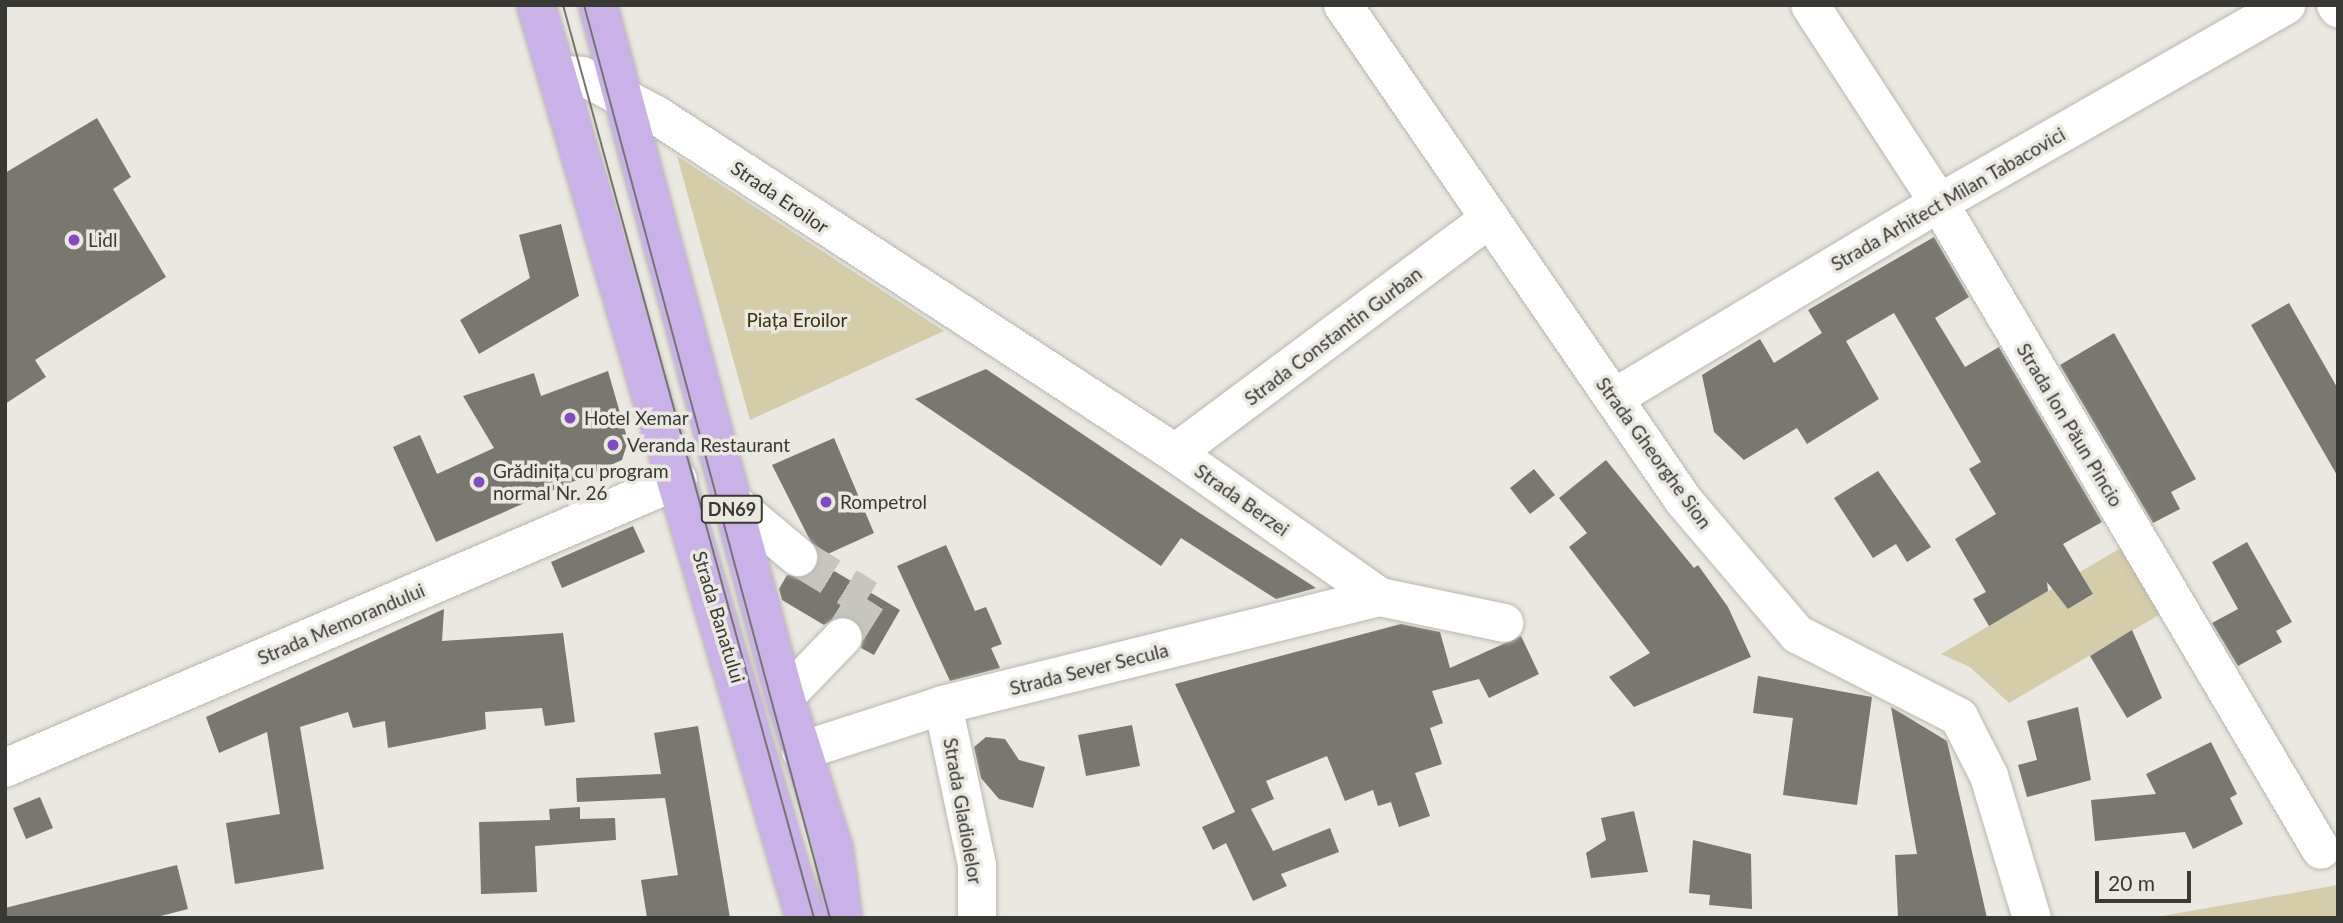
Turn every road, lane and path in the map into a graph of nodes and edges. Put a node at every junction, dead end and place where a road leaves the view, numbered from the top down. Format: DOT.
graph roads {
  1 [pos="536,5"];
  2 [pos="598,5"];
  3 [pos="1343,5"];
  4 [pos="1810,5"];
  5 [pos="2286,5"];
  6 [pos="558,75"];
  7 [pos="625,99"];
  8 [pos="1939,202"];
  9 [pos="1490,218"];
  10 [pos="995,339"];
  11 [pos="1614,398"];
  12 [pos="1175,453"];
  13 [pos="678,480"];
  14 [pos="730,500"];
  15 [pos="798,558"];
  16 [pos="1380,597"];
  17 [pos="1504,623"];
  18 [pos="844,637"];
  19 [pos="785,697"];
  20 [pos="943,705"];
  21 [pos="801,751"];
  22 [pos="5,768"];
  23 [pos="2322,850"];
  24 [pos="805,918"];
  25 [pos="843,918"];
  26 [pos="977,918"];
  27 [pos="2032,918"];
  1 -- 6 [label="main road, DN69"];
  2 -- 7 [label="main road, DN69"];
  3 -- 9 [label="street, Strada Gheorghe Sion"];
  4 -- 8 [label="street, Strada Ion Păun Pincio"];
  5 -- 8 [label="street, Strada Arhitect Milan Tabacovici"];
  6 -- 7 [label="street, Strada Eroilor"];
  6 -- 13 [label="main road, Strada Banatului / DN69"];
  7 -- 10 [label="street, Strada Eroilor"];
  7 -- 14 [label="main road, Strada Banatului / DN69"];
  8 -- 11 [label="street, Strada Arhitect Milan Tabacovici"];
  8 -- 23 [label="street, Strada Ion Păun Pincio"];
  9 -- 11 [label="street, Strada Gheorghe Sion"];
  9 -- 12 [label="street, Strada Constantin Gurban"];
  10 -- 12 [label="street, Strada Berzei"];
  11 -- 27 [label="street, Strada Gheorghe Sion"];
  12 -- 16 [label="street, Strada Berzei"];
  13 -- 22 [label="street, Strada Memorandului"];
  13 -- 24 [label="main road, Strada Banatului / DN69"];
  14 -- 15 [label="street"];
  14 -- 19 [label="main road, Strada Banatului / DN69"];
  16 -- 17 [label="street, Strada Berzei"];
  16 -- 20 [label="street, Strada Sever Secula"];
  18 -- 19 [label="street"];
  19 -- 21 [label="main road, Strada Banatului / DN69"];
  20 -- 21 [label="street, Strada Sever Secula"];
  20 -- 26 [label="street, Strada Gladiolelor"];
  21 -- 25 [label="main road, Strada Banatului / DN69"];
}
